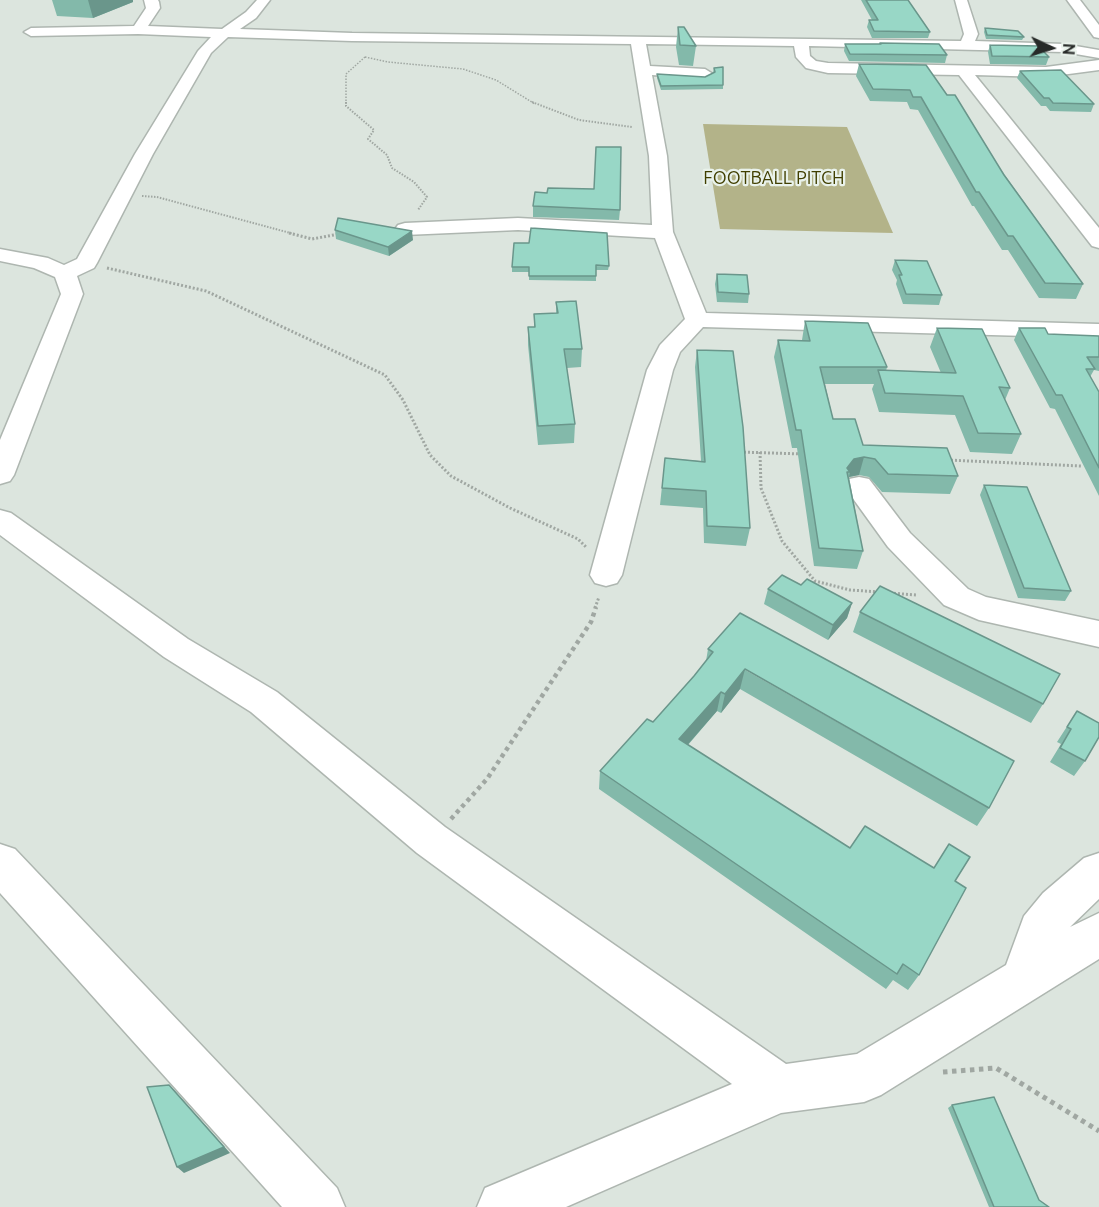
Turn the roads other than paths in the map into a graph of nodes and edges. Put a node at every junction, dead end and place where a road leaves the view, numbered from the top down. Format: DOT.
graph roads {
  1 [pos="150,0"];
  2 [pos="264,0"];
  3 [pos="961,0"];
  4 [pos="1073,0"];
  5 [pos="138,30"];
  6 [pos="31,32"];
  7 [pos="224,33"];
  8 [pos="1099,34"];
  9 [pos="638,41"];
  10 [pos="801,41"];
  11 [pos="966,45"];
  12 [pos="1099,54"];
  13 [pos="1099,65"];
  14 [pos="642,70"];
  15 [pos="964,71"];
  16 [pos="705,74"];
  17 [pos="405,229"];
  18 [pos="663,232"];
  19 [pos="1099,242"];
  20 [pos="0,255"];
  21 [pos="75,268"];
  22 [pos="697,320"];
  23 [pos="1099,331"];
  24 [pos="0,475"];
  25 [pos="859,486"];
  26 [pos="0,520"];
  27 [pos="606,575"];
  28 [pos="1099,634"];
  29 [pos="0,863"];
  30 [pos="1099,872"];
  31 [pos="1092,947"];
  32 [pos="1024,978"];
  33 [pos="780,1089"];
  34 [pos="318,1207"];
  35 [pos="504,1207"];
  1 -- 5 [label="street"];
  2 -- 7 [label="street"];
  3 -- 11 [label="street"];
  4 -- 8 [label="street"];
  5 -- 6 [label="street"];
  5 -- 7 [label="street"];
  7 -- 9 [label="street"];
  7 -- 21 [label="street"];
  9 -- 10 [label="street"];
  9 -- 14 [label="street"];
  10 -- 11 [label="street"];
  10 -- 15 [label="street"];
  11 -- 12 [label="street"];
  13 -- 15 [label="street"];
  14 -- 16 [label="street"];
  14 -- 18 [label="street"];
  15 -- 19 [label="street"];
  17 -- 18 [label="street"];
  18 -- 22 [label="street"];
  20 -- 21 [label="street"];
  21 -- 24 [label="street"];
  22 -- 23 [label="street"];
  22 -- 27 [label="street"];
  25 -- 28 [label="street"];
  26 -- 33 [label="street"];
  29 -- 34 [label="street"];
  30 -- 32 [label="street"];
  31 -- 32 [label="street"];
  32 -- 33 [label="street"];
  33 -- 35 [label="street"];
}
